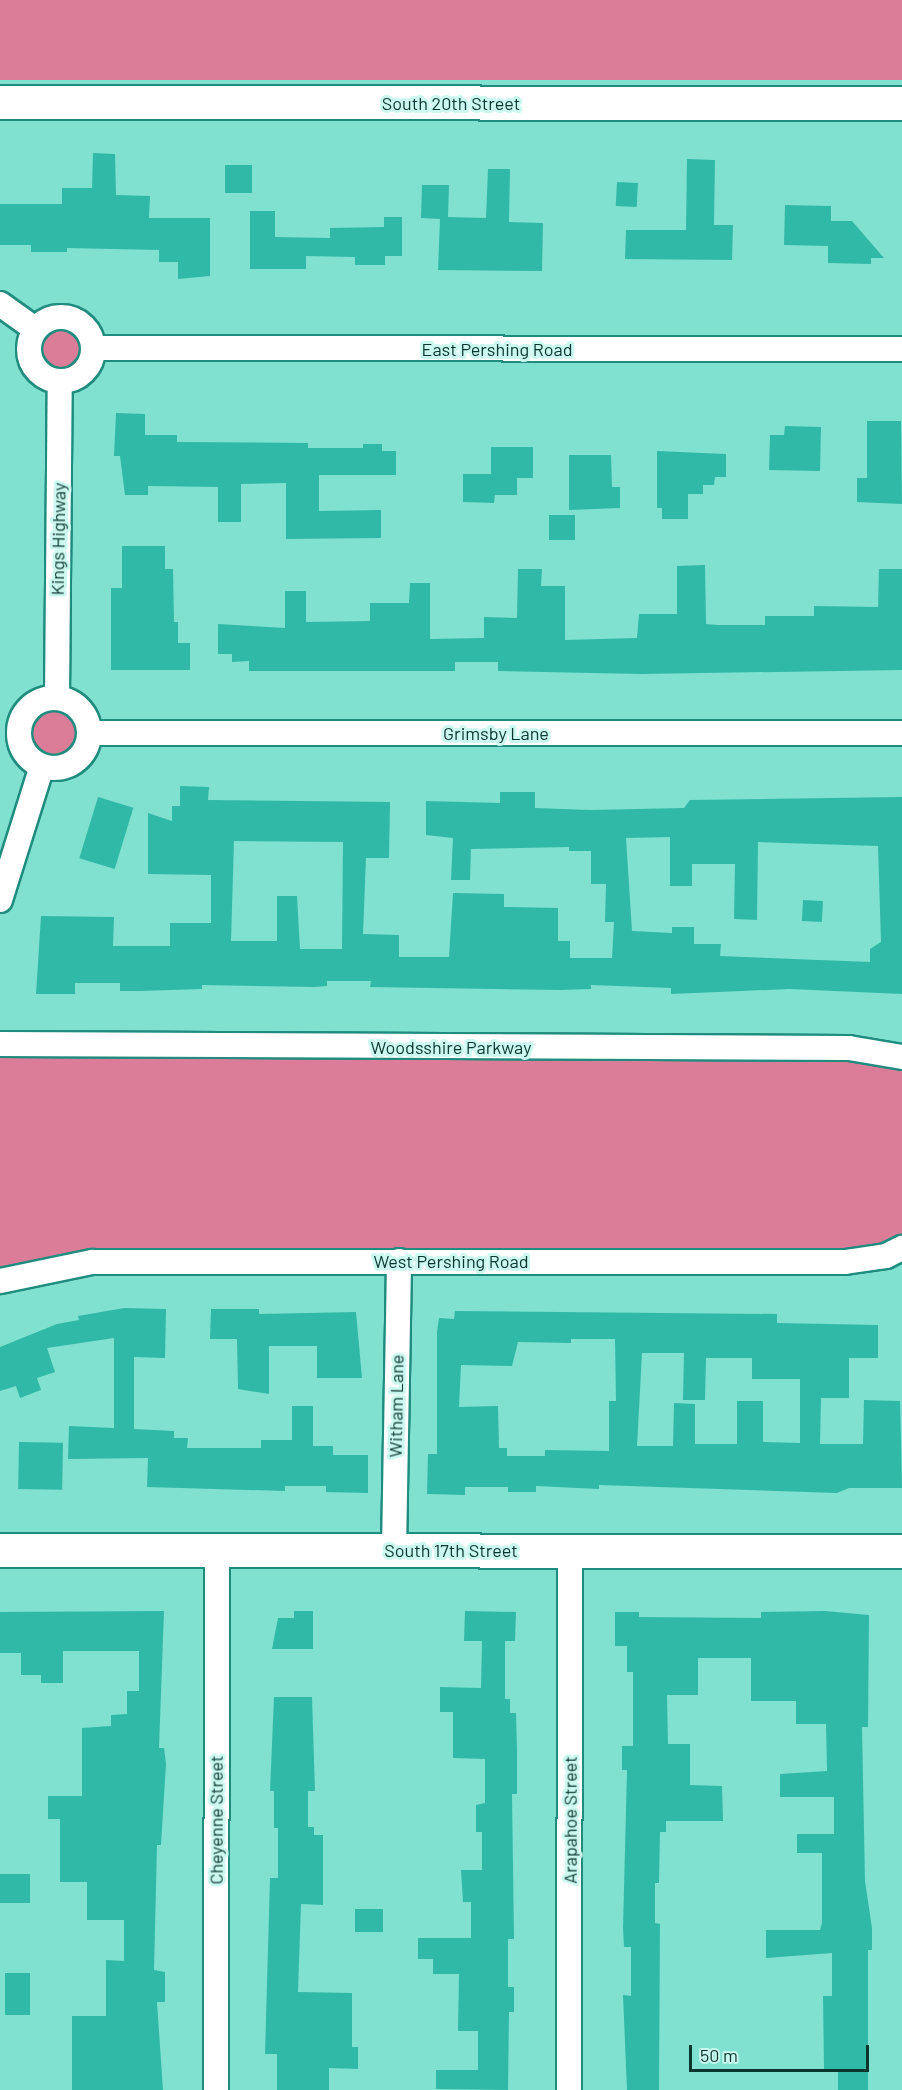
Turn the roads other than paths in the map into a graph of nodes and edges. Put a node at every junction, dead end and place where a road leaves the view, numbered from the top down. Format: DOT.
graph roads {
  1 [pos="0,102"];
  2 [pos="902,104"];
  3 [pos="0,304"];
  4 [pos="35,330"];
  5 [pos="93,348"];
  6 [pos="902,349"];
  7 [pos="60,381"];
  8 [pos="57,697"];
  9 [pos="89,733"];
  10 [pos="902,733"];
  11 [pos="42,766"];
  12 [pos="0,900"];
  13 [pos="0,1044"];
  14 [pos="902,1057"];
  15 [pos="902,1248"];
  16 [pos="399,1261"];
  17 [pos="0,1281"];
  18 [pos="570,1549"];
  19 [pos="0,1550"];
  20 [pos="394,1550"];
  21 [pos="217,1551"];
  22 [pos="902,1551"];
  23 [pos="216,2090"];
  24 [pos="569,2090"];
  1 -- 2 [label="street, South 20th Street"];
  3 -- 4 [label="street"];
  4 -- 5 [label="street"];
  4 -- 7 [label="street"];
  5 -- 6 [label="street, East Pershing Road"];
  5 -- 7 [label="street"];
  7 -- 8 [label="street, Kings Highway"];
  8 -- 9 [label="street"];
  8 -- 11 [label="street"];
  9 -- 10 [label="street, Grimsby Lane"];
  9 -- 11 [label="street"];
  11 -- 12 [label="street"];
  13 -- 14 [label="street, Woodsshire Parkway"];
  15 -- 16 [label="street, West Pershing Road"];
  16 -- 17 [label="street, West Pershing Road"];
  16 -- 20 [label="street, Witham Lane"];
  18 -- 20 [label="street, South 17th Street"];
  18 -- 22 [label="street, South 17th Street"];
  18 -- 24 [label="street, Arapahoe Street"];
  19 -- 21 [label="street, South 17th Street"];
  20 -- 21 [label="street, South 17th Street"];
  21 -- 23 [label="street, Cheyenne Street"];
}
